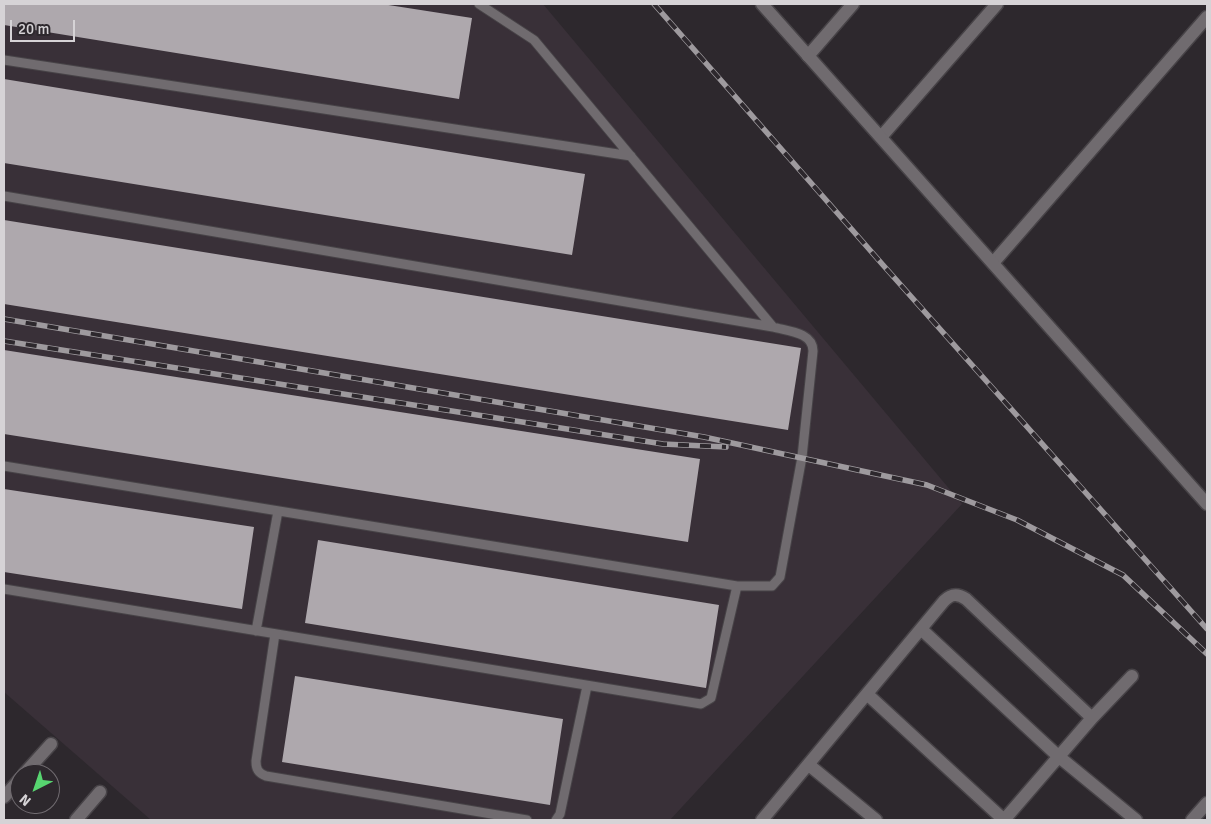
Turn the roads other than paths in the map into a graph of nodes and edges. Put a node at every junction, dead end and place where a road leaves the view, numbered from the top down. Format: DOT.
graph roads {
  1 [pos="480,4"];
  2 [pos="762,4"];
  3 [pos="853,4"];
  4 [pos="997,4"];
  5 [pos="1207,17"];
  6 [pos="808,56"];
  7 [pos="4,60"];
  8 [pos="881,137"];
  9 [pos="631,156"];
  10 [pos="4,196"];
  11 [pos="993,263"];
  12 [pos="773,326"];
  13 [pos="4,466"];
  14 [pos="1207,504"];
  15 [pos="278,511"];
  16 [pos="737,586"];
  17 [pos="4,589"];
  18 [pos="922,629"];
  19 [pos="256,631"];
  20 [pos="275,634"];
  21 [pos="1132,676"];
  22 [pos="586,686"];
  23 [pos="867,694"];
  24 [pos="1092,718"];
  25 [pos="51,744"];
  26 [pos="1058,756"];
  27 [pos="33,764"];
  28 [pos="810,765"];
  29 [pos="100,792"];
  30 [pos="1207,804"];
  31 [pos="76,820"];
  32 [pos="528,820"];
  33 [pos="556,820"];
  34 [pos="762,820"];
  35 [pos="876,820"];
  36 [pos="1004,820"];
  37 [pos="1136,820"];
  38 [pos="1192,820"];
  1 -- 9 [label="lane"];
  2 -- 6 [label="street"];
  3 -- 6 [label="street"];
  4 -- 8 [label="street"];
  5 -- 11 [label="street"];
  6 -- 8 [label="street"];
  7 -- 9 [label="lane"];
  8 -- 11 [label="street"];
  9 -- 12 [label="lane"];
  10 -- 12 [label="lane"];
  11 -- 14 [label="street"];
  12 -- 16 [label="lane"];
  13 -- 15 [label="lane"];
  15 -- 16 [label="lane"];
  15 -- 19 [label="lane"];
  16 -- 22 [label="lane"];
  17 -- 19 [label="lane"];
  18 -- 23 [label="street"];
  18 -- 24 [label="street"];
  18 -- 26 [label="street"];
  19 -- 20 [label="lane"];
  20 -- 22 [label="lane"];
  20 -- 32 [label="lane"];
  21 -- 24 [label="street"];
  22 -- 33 [label="lane"];
  23 -- 28 [label="street"];
  23 -- 36 [label="street"];
  24 -- 26 [label="street"];
  25 -- 27 [label="street"];
  26 -- 36 [label="street"];
  26 -- 37 [label="street"];
  28 -- 34 [label="street"];
  28 -- 35 [label="street"];
  29 -- 31 [label="street"];
  30 -- 38 [label="street"];
}
